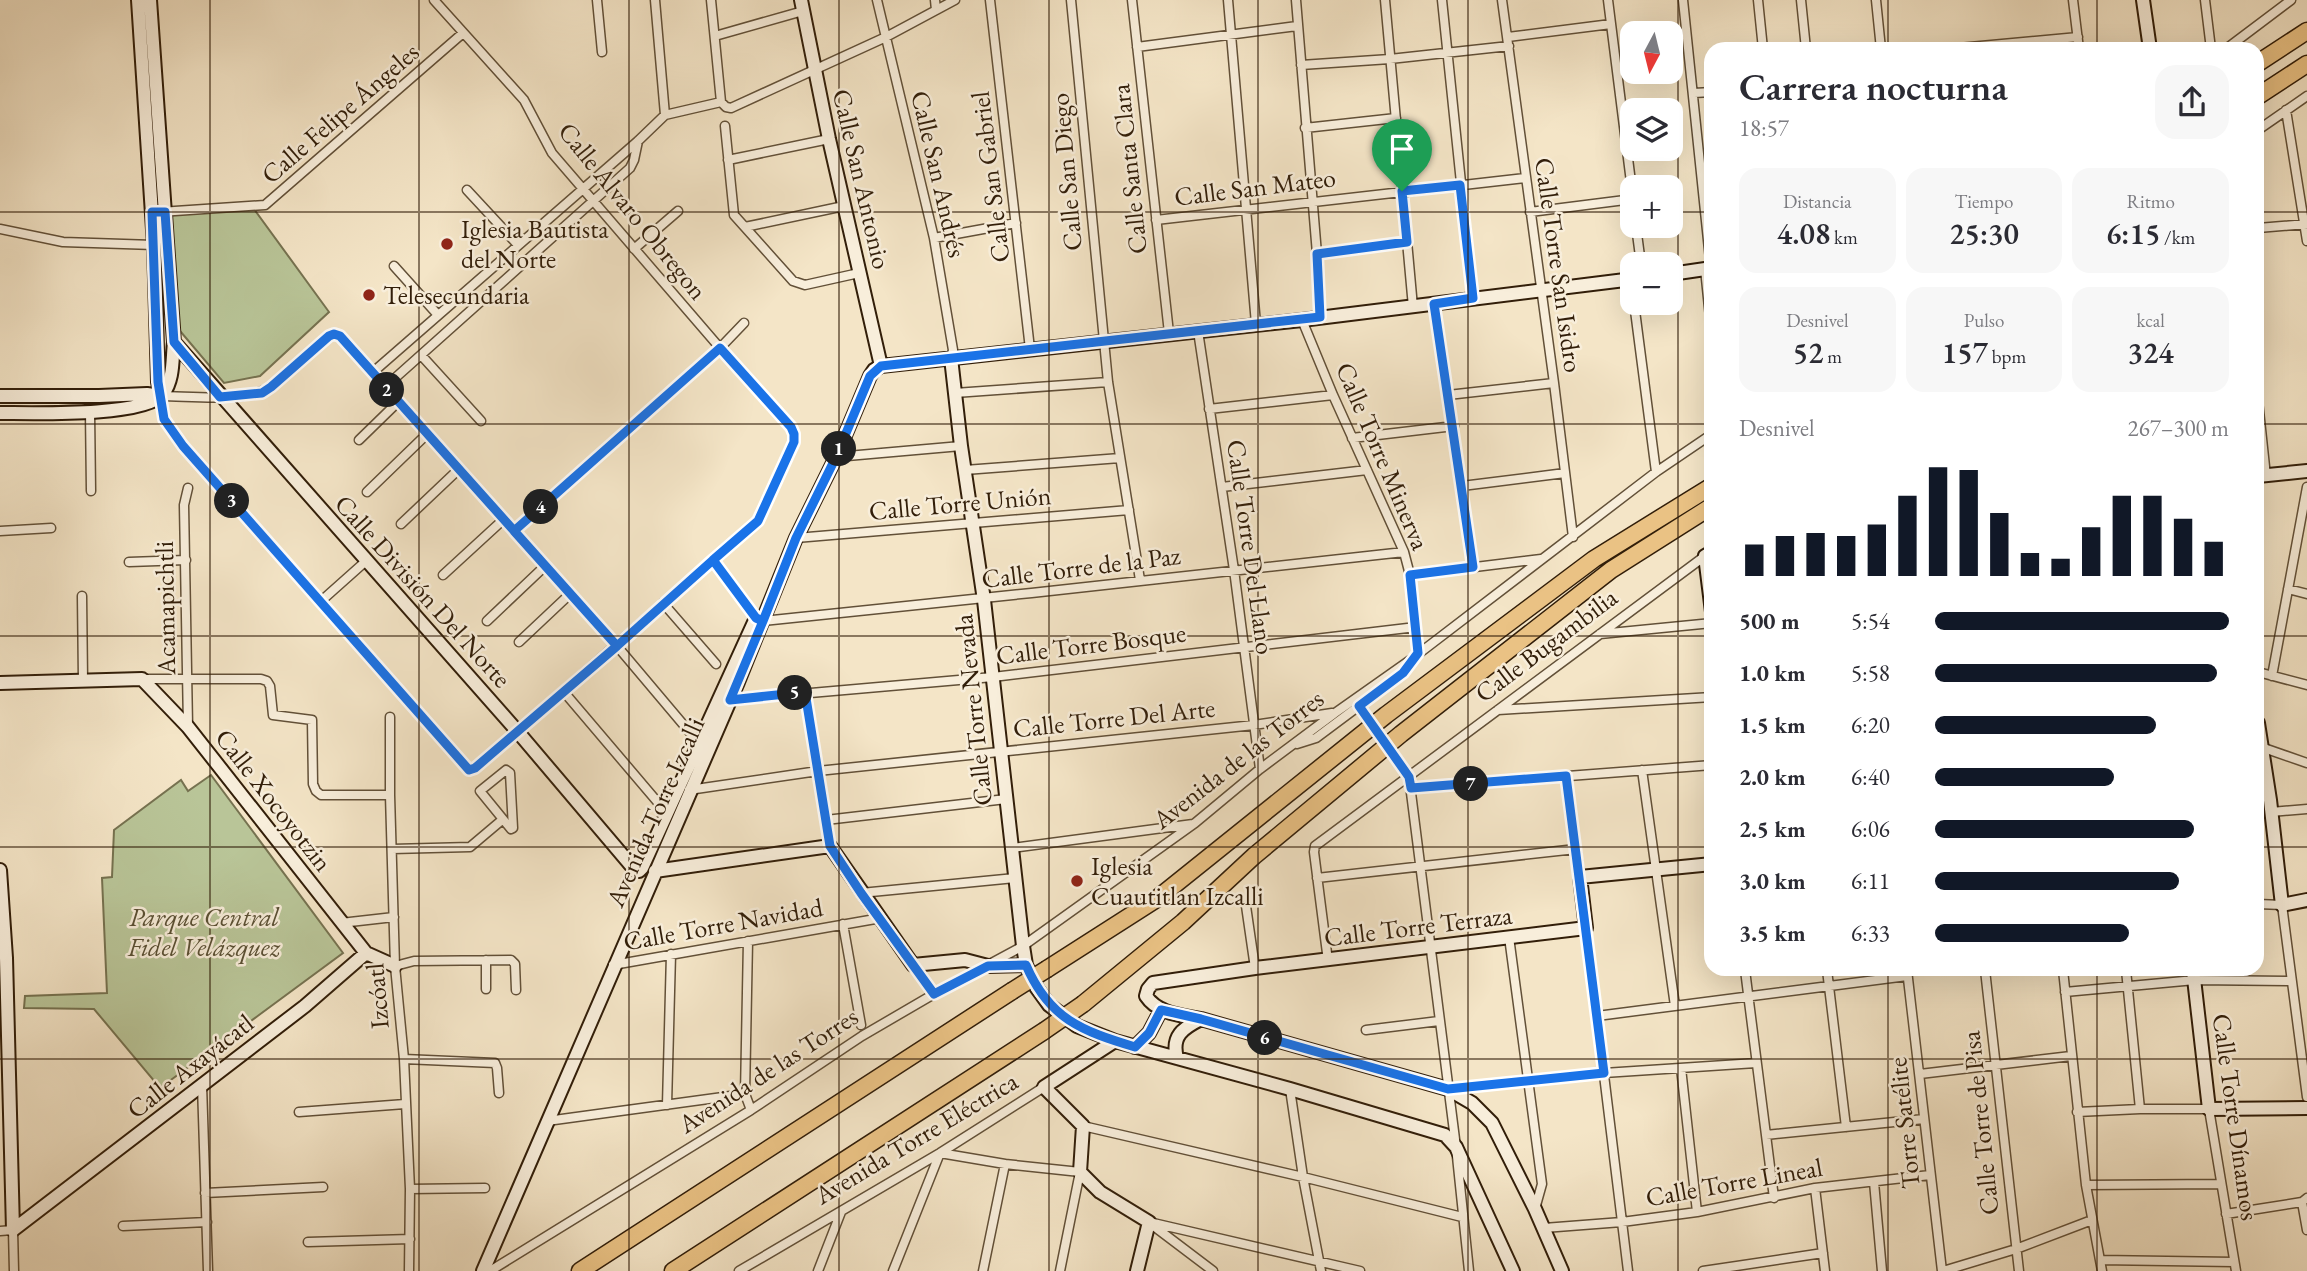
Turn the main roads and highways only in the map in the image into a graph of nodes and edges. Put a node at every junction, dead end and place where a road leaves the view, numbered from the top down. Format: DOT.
graph roads {
  1 [pos="2307,31"];
  2 [pos="2264,59"];
  3 [pos="2307,64"];
  4 [pos="2264,92"];
  5 [pos="1704,491"];
  6 [pos="1704,511"];
  7 [pos="580,1271"];
  8 [pos="673,1271"];
  1 -- 2 [label="highway"];
  3 -- 4 [label="highway"];
  5 -- 7 [label="highway, bridge"];
  6 -- 8 [label="highway, bridge"];
}
